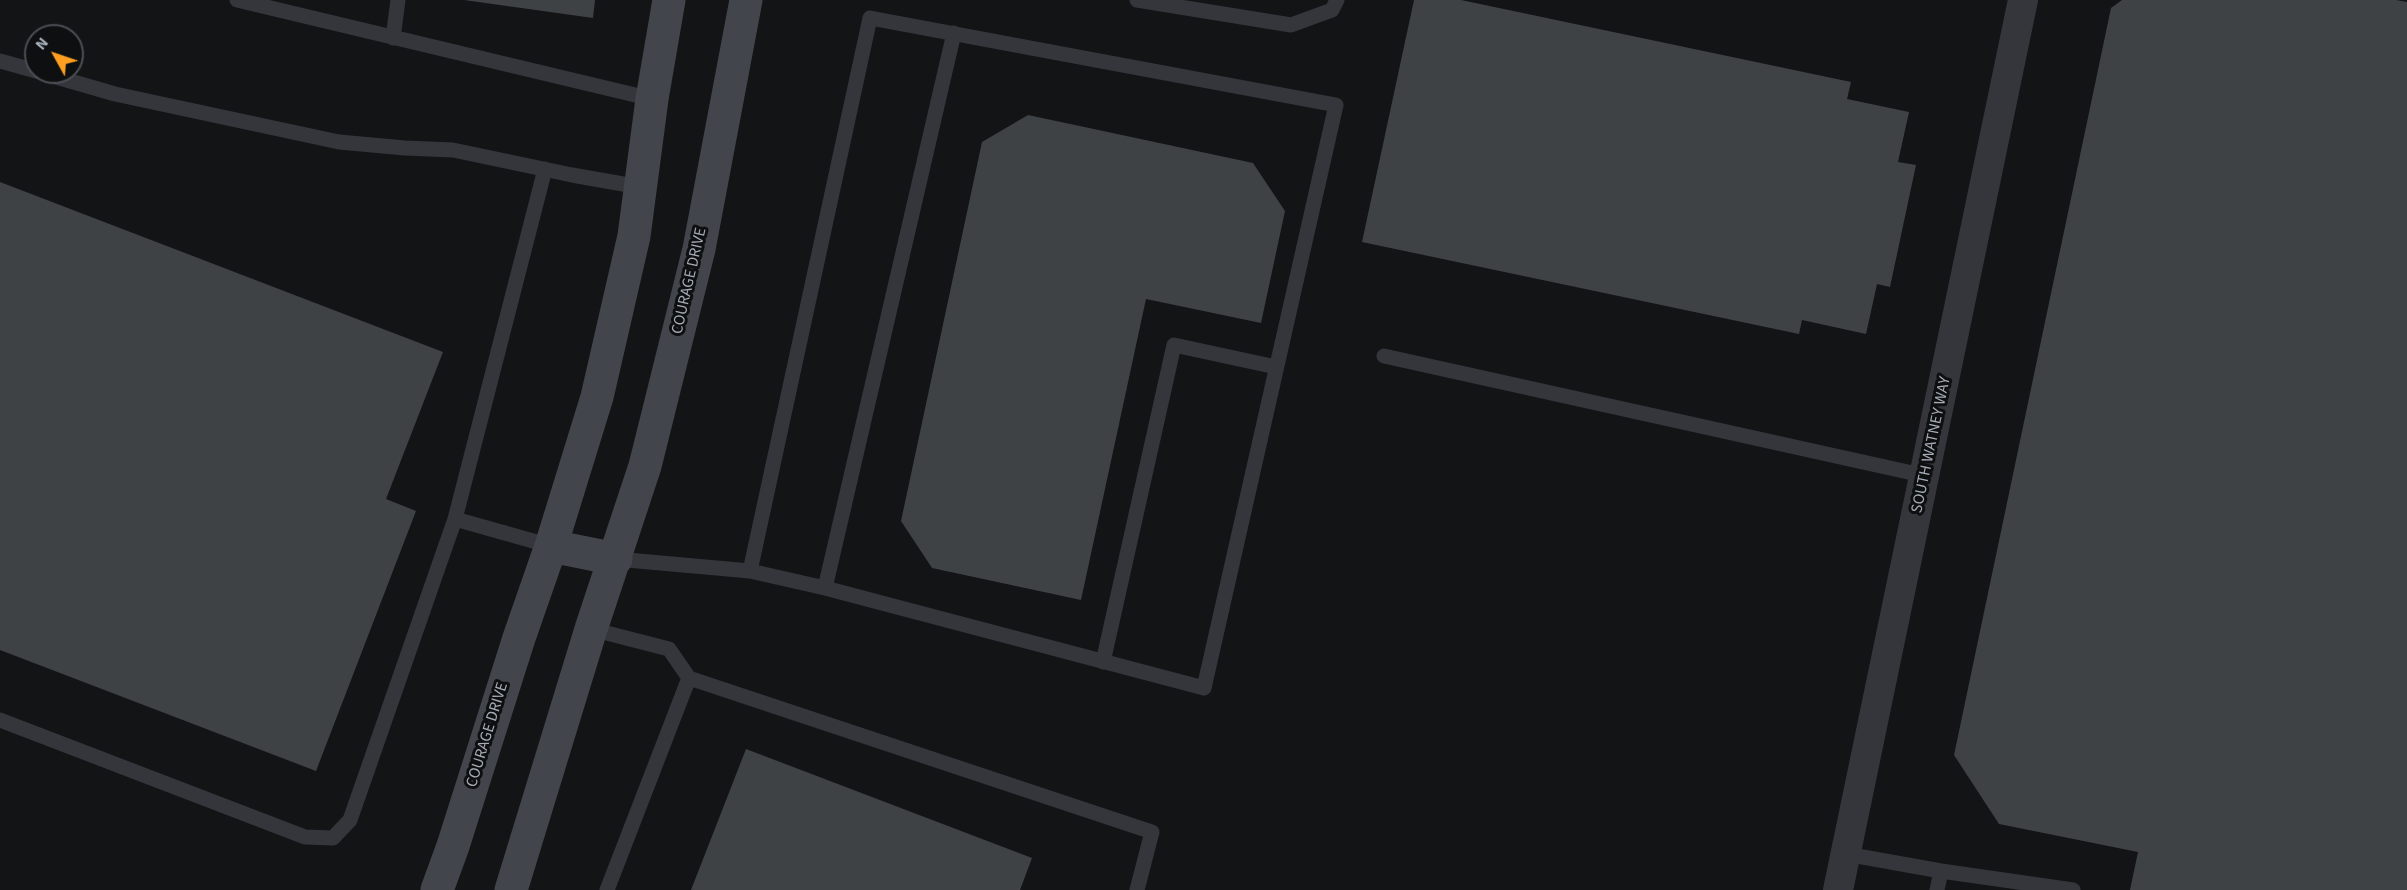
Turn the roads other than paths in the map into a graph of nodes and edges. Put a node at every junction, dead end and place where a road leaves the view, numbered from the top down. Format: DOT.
graph roads {
  1 [pos="237,0"];
  2 [pos="398,0"];
  3 [pos="669,0"];
  4 [pos="746,0"];
  5 [pos="1137,0"];
  6 [pos="1337,0"];
  7 [pos="2023,0"];
  8 [pos="954,33"];
  9 [pos="393,39"];
  10 [pos="0,61"];
  11 [pos="24,68"];
  12 [pos="80,84"];
  13 [pos="651,99"];
  14 [pos="545,169"];
  15 [pos="640,187"];
  16 [pos="1384,356"];
  17 [pos="1276,367"];
  18 [pos="1926,476"];
  19 [pos="455,519"];
  20 [pos="551,546"];
  21 [pos="616,559"];
  22 [pos="750,570"];
  23 [pos="825,588"];
  24 [pos="591,629"];
  25 [pos="1102,662"];
  26 [pos="689,678"];
  27 [pos="0,720"];
  28 [pos="1846,854"];
  29 [pos="1941,871"];
  30 [pos="437,890"];
  31 [pos="511,890"];
  32 [pos="607,890"];
  33 [pos="1137,890"];
  34 [pos="1839,890"];
  35 [pos="1937,890"];
  36 [pos="2073,890"];
  1 -- 9 [label="lane"];
  2 -- 9 [label="lane"];
  3 -- 13 [label="street, COURAGE DRIVE"];
  4 -- 21 [label="street, COURAGE DRIVE"];
  5 -- 6 [label="lane"];
  7 -- 18 [label="street, SOUTH WATNEY WAY"];
  8 -- 17 [label="lane"];
  8 -- 22 [label="lane"];
  8 -- 23 [label="lane"];
  9 -- 13 [label="lane"];
  10 -- 11 [label="lane"];
  12 -- 14 [label="lane"];
  13 -- 15 [label="street, COURAGE DRIVE"];
  14 -- 15 [label="lane"];
  14 -- 19 [label="lane"];
  15 -- 20 [label="street, COURAGE DRIVE"];
  16 -- 18 [label="lane"];
  17 -- 25 [label="lane"];
  17 -- 25 [label="lane"];
  18 -- 28 [label="street, SOUTH WATNEY WAY"];
  19 -- 20 [label="lane"];
  19 -- 27 [label="lane"];
  20 -- 21 [label="street"];
  20 -- 30 [label="street, COURAGE DRIVE"];
  21 -- 22 [label="lane"];
  21 -- 24 [label="street, COURAGE DRIVE"];
  22 -- 23 [label="lane"];
  23 -- 25 [label="lane"];
  24 -- 26 [label="lane"];
  24 -- 31 [label="street, COURAGE DRIVE"];
  26 -- 32 [label="lane"];
  26 -- 33 [label="lane"];
  28 -- 29 [label="lane"];
  28 -- 34 [label="street, SOUTH WATNEY WAY"];
  29 -- 35 [label="lane"];
  29 -- 36 [label="lane"];
}
